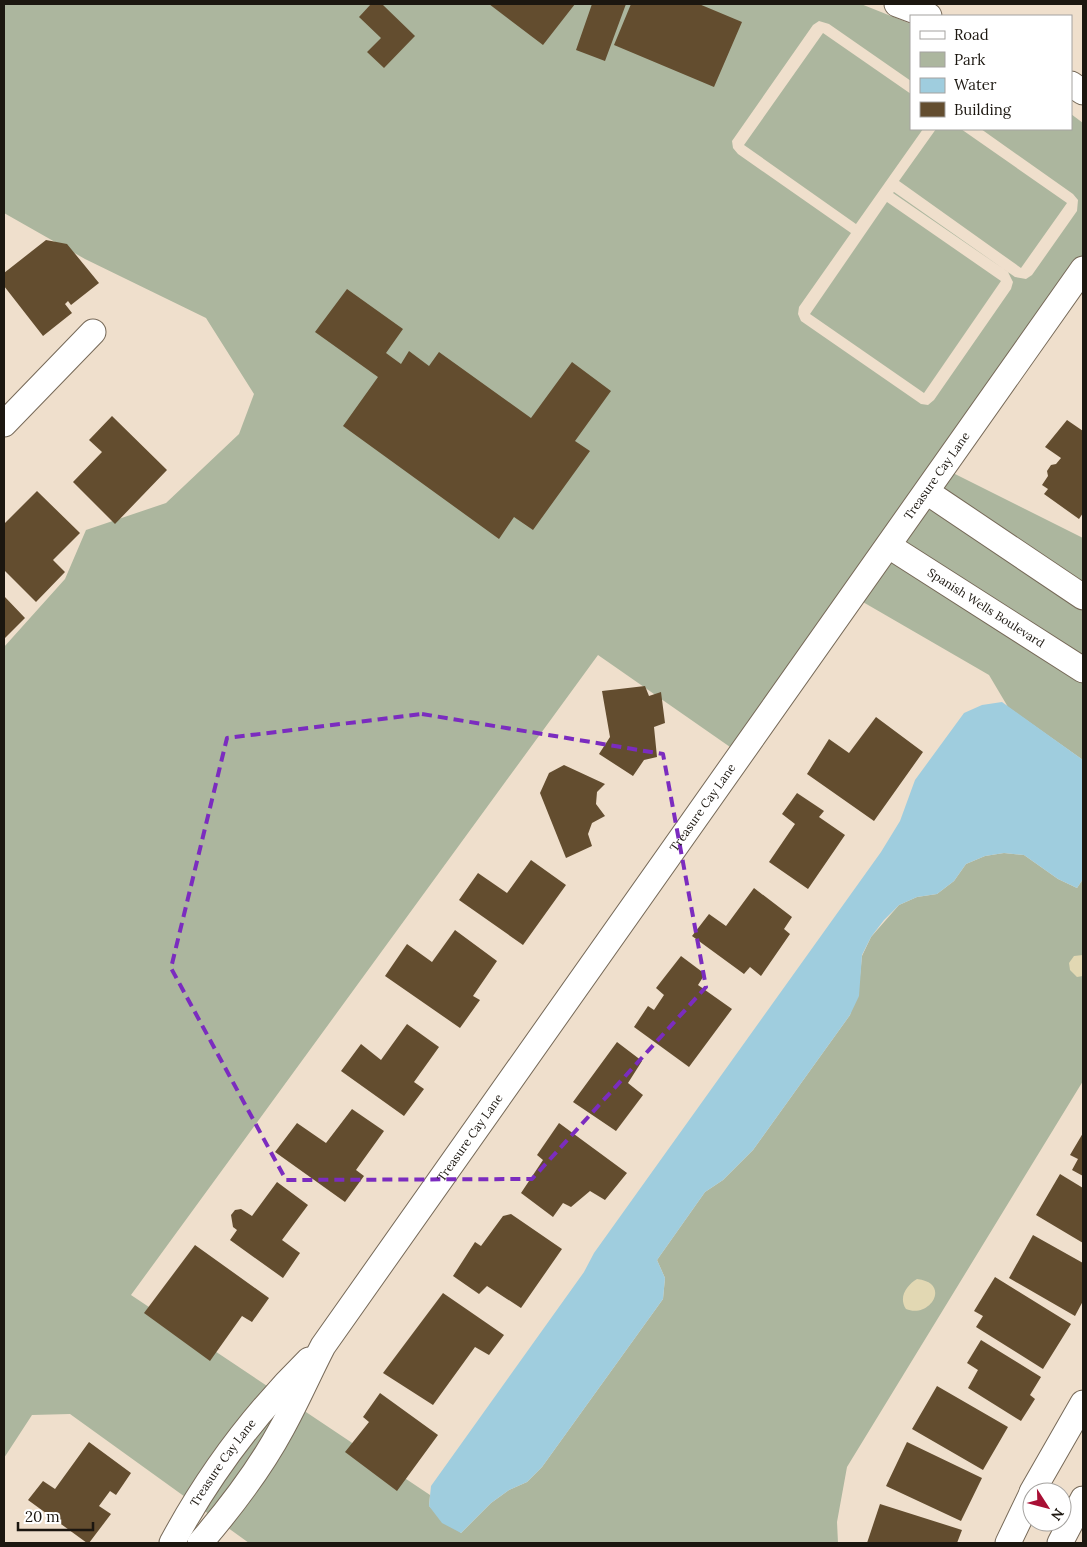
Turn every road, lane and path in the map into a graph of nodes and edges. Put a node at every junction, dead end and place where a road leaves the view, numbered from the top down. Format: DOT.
graph roads {
  1 [pos="897,4"];
  2 [pos="926,15"];
  3 [pos="1072,85"];
  4 [pos="1083,92"];
  5 [pos="1083,269"];
  6 [pos="92,332"];
  7 [pos="4,424"];
  8 [pos="927,492"];
  9 [pos="889,546"];
  10 [pos="1083,597"];
  11 [pos="1083,670"];
  12 [pos="323,1346"];
  13 [pos="1083,1403"];
  14 [pos="1038,1482"];
  15 [pos="1083,1498"];
  16 [pos="1022,1513"];
  17 [pos="172,1543"];
  18 [pos="200,1543"];
  19 [pos="1008,1543"];
  20 [pos="1060,1543"];
  1 -- 2 [label="street"];
  3 -- 4 [label="street"];
  5 -- 8 [label="street, Treasure Cay Lane"];
  6 -- 7 [label="street"];
  8 -- 9 [label="street, Treasure Cay Lane"];
  8 -- 10 [label="street"];
  9 -- 11 [label="street, Spanish Wells Boulevard"];
  9 -- 12 [label="street, Treasure Cay Lane"];
  12 -- 17 [label="street, Treasure Cay Lane"];
  12 -- 18 [label="street, Treasure Cay Lane"];
  13 -- 14 [label="street"];
  15 -- 20 [label="street"];
  16 -- 19 [label="street"];
}
